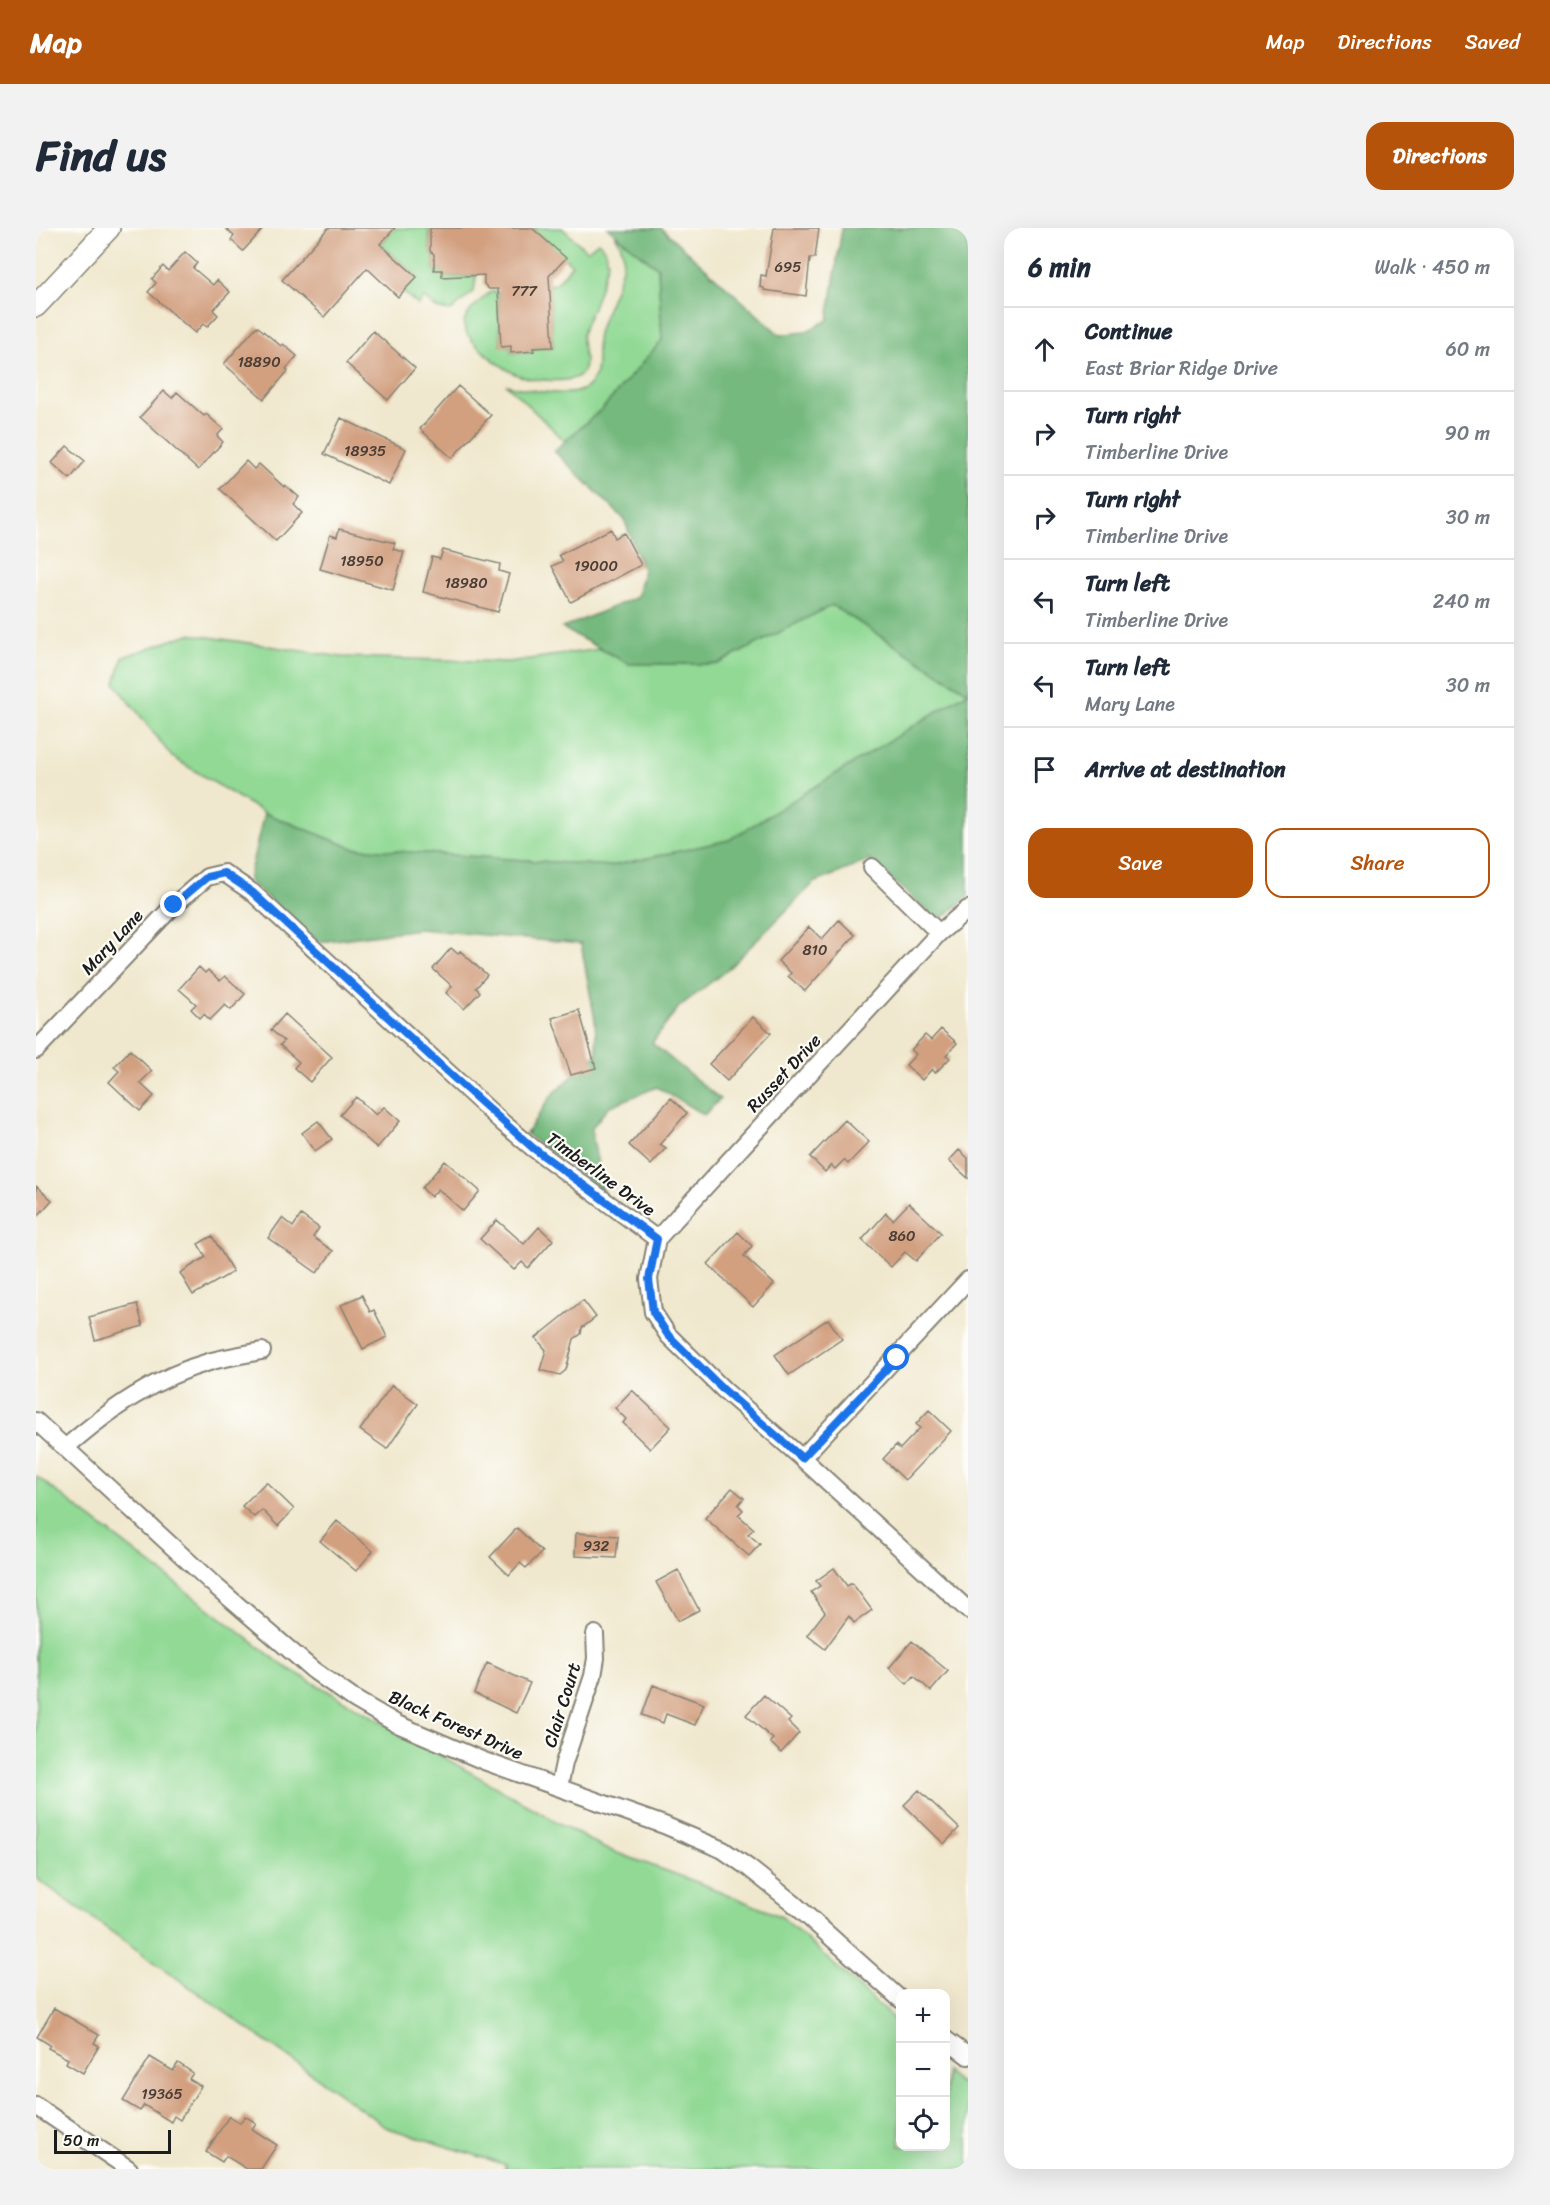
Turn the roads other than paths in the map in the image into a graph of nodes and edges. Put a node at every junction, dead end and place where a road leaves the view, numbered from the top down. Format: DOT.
graph roads {
  1 [pos="109,228"];
  2 [pos="36,306"];
  3 [pos="872,867"];
  4 [pos="224,873"];
  5 [pos="968,909"];
  6 [pos="939,933"];
  7 [pos="36,1050"];
  8 [pos="657,1239"];
  9 [pos="968,1280"];
  10 [pos="262,1351"];
  11 [pos="36,1421"];
  12 [pos="65,1448"];
  13 [pos="802,1458"];
  14 [pos="968,1610"];
  15 [pos="595,1634"];
  16 [pos="559,1788"];
  17 [pos="896,1995"];
  18 [pos="950,2043"];
  19 [pos="968,2056"];
  20 [pos="36,2106"];
  21 [pos="129,2169"];
  1 -- 2 [label="street"];
  3 -- 6 [label="street"];
  4 -- 7 [label="street, Mary Lane"];
  4 -- 8 [label="street, Timberline Drive"];
  5 -- 6 [label="street, Russet Drive"];
  6 -- 8 [label="street, Russet Drive"];
  8 -- 13 [label="street, Timberline Drive"];
  9 -- 13 [label="street"];
  10 -- 12 [label="street"];
  11 -- 12 [label="street, Black Forest Drive"];
  12 -- 16 [label="street, Black Forest Drive"];
  13 -- 14 [label="street, Timberline Drive"];
  15 -- 16 [label="street, Clair Court"];
  16 -- 17 [label="street, Black Forest Drive"];
  18 -- 19 [label="street"];
  20 -- 21 [label="street"];
}
